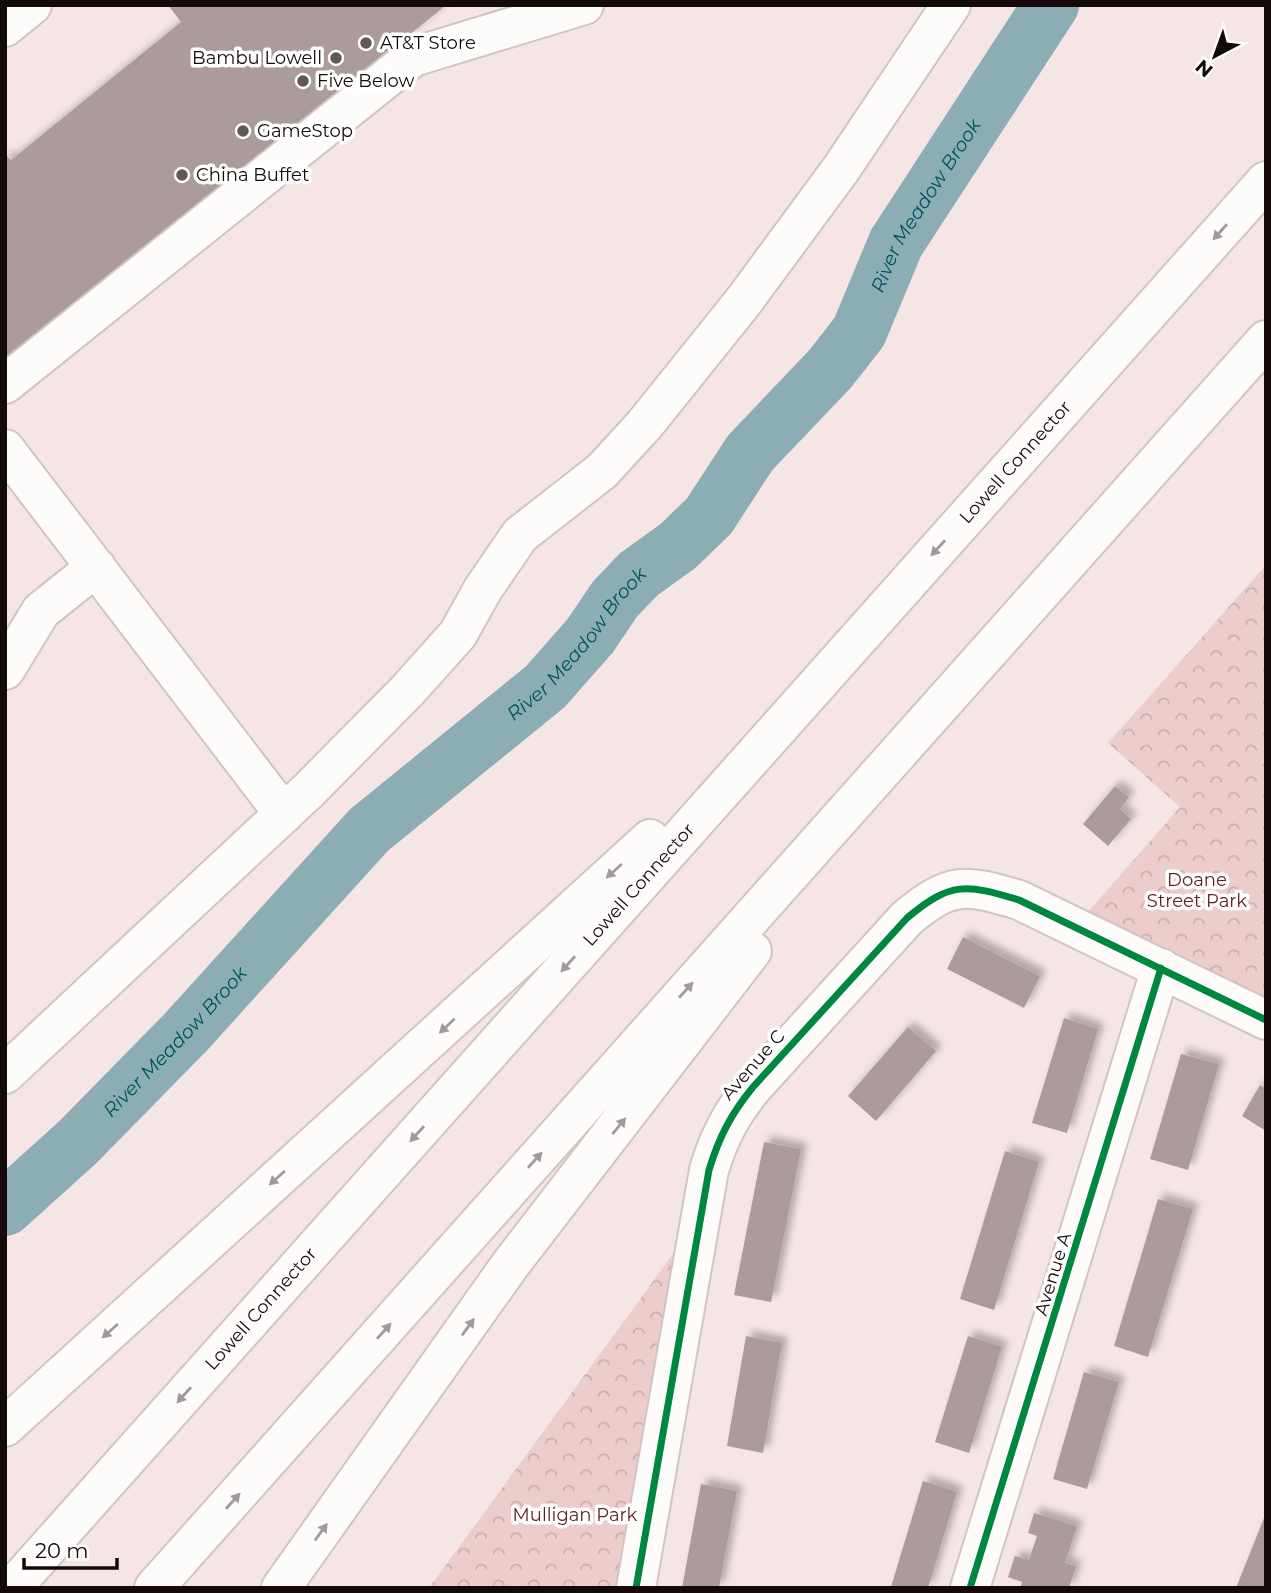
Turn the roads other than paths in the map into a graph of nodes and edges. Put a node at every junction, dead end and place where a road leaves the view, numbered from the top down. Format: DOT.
graph roads {
  1 [pos="32,5"];
  2 [pos="584,5"];
  3 [pos="951,5"];
  4 [pos="539,12"];
  5 [pos="5,27"];
  6 [pos="1266,181"];
  7 [pos="1266,340"];
  8 [pos="5,384"];
  9 [pos="5,449"];
  10 [pos="96,567"];
  11 [pos="5,670"];
  12 [pos="792,711"];
  13 [pos="873,781"];
  14 [pos="284,814"];
  15 [pos="1161,968"];
  16 [pos="1266,1020"];
  17 [pos="5,1074"];
  18 [pos="5,1427"];
  19 [pos="12,1588"];
  20 [pos="155,1588"];
  21 [pos="281,1588"];
  22 [pos="636,1588"];
  23 [pos="970,1588"];
  1 -- 5 [label="main road"];
  2 -- 4 [label="main road"];
  3 -- 14 [label="main road"];
  4 -- 8 [label="main road"];
  6 -- 12 [label="main road, Lowell Connector, one-way"];
  7 -- 13 [label="main road"];
  9 -- 10 [label="main road"];
  10 -- 11 [label="main road"];
  10 -- 14 [label="main road"];
  12 -- 18 [label="main road, one-way"];
  12 -- 19 [label="main road, Lowell Connector, one-way"];
  20 -- 13 [label="main road, one-way"];
  21 -- 13 [label="main road, one-way"];
  14 -- 17 [label="main road"];
  15 -- 16 [label="main road, Avenue C"];
  15 -- 22 [label="main road, Avenue C"];
  15 -- 23 [label="main road, Avenue A"];
}
